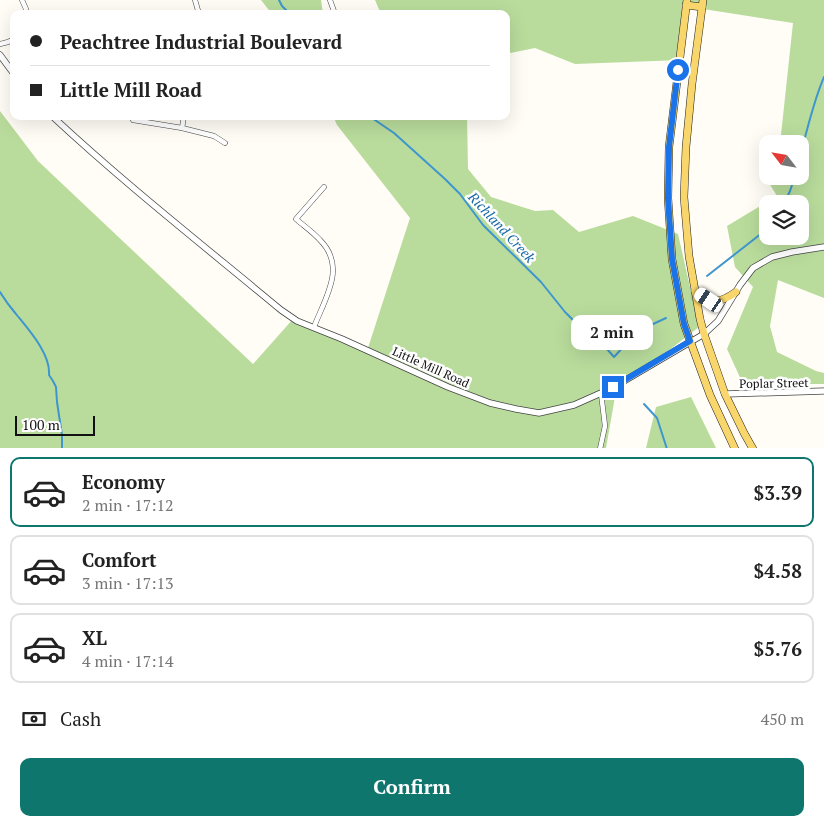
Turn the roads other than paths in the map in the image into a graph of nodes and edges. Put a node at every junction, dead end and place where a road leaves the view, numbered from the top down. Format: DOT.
graph roads {
  1 [pos="686,2"];
  2 [pos="702,4"];
  3 [pos="0,55"];
  4 [pos="10,69"];
  5 [pos="56,120"];
  6 [pos="133,120"];
  7 [pos="183,120"];
  8 [pos="182,128"];
  9 [pos="225,143"];
  10 [pos="324,187"];
  11 [pos="824,247"];
  12 [pos="695,291"];
  13 [pos="736,292"];
  14 [pos="314,327"];
  15 [pos="704,334"];
  16 [pos="690,341"];
  17 [pos="824,391"];
  18 [pos="601,394"];
  19 [pos="725,394"];
  20 [pos="600,448"];
  21 [pos="735,448"];
  22 [pos="753,448"];
  1 -- 2 [label="main road"];
  1 -- 16 [label="main road"];
  2 -- 12 [label="main road"];
  3 -- 4 [label="street"];
  5 -- 14 [label="street, Little Mill Road"];
  6 -- 8 [label="street"];
  7 -- 8 [label="street"];
  8 -- 9 [label="street"];
  10 -- 14 [label="street"];
  11 -- 13 [label="street, Little Mill Road"];
  12 -- 13 [label="main road"];
  12 -- 15 [label="main road"];
  13 -- 15 [label="street, Little Mill Road"];
  14 -- 18 [label="street, Little Mill Road"];
  15 -- 16 [label="street, Little Mill Road"];
  15 -- 19 [label="main road"];
  16 -- 18 [label="street, Little Mill Road"];
  16 -- 21 [label="main road"];
  17 -- 19 [label="street, Poplar Street"];
  18 -- 20 [label="street"];
  19 -- 22 [label="main road"];
}
